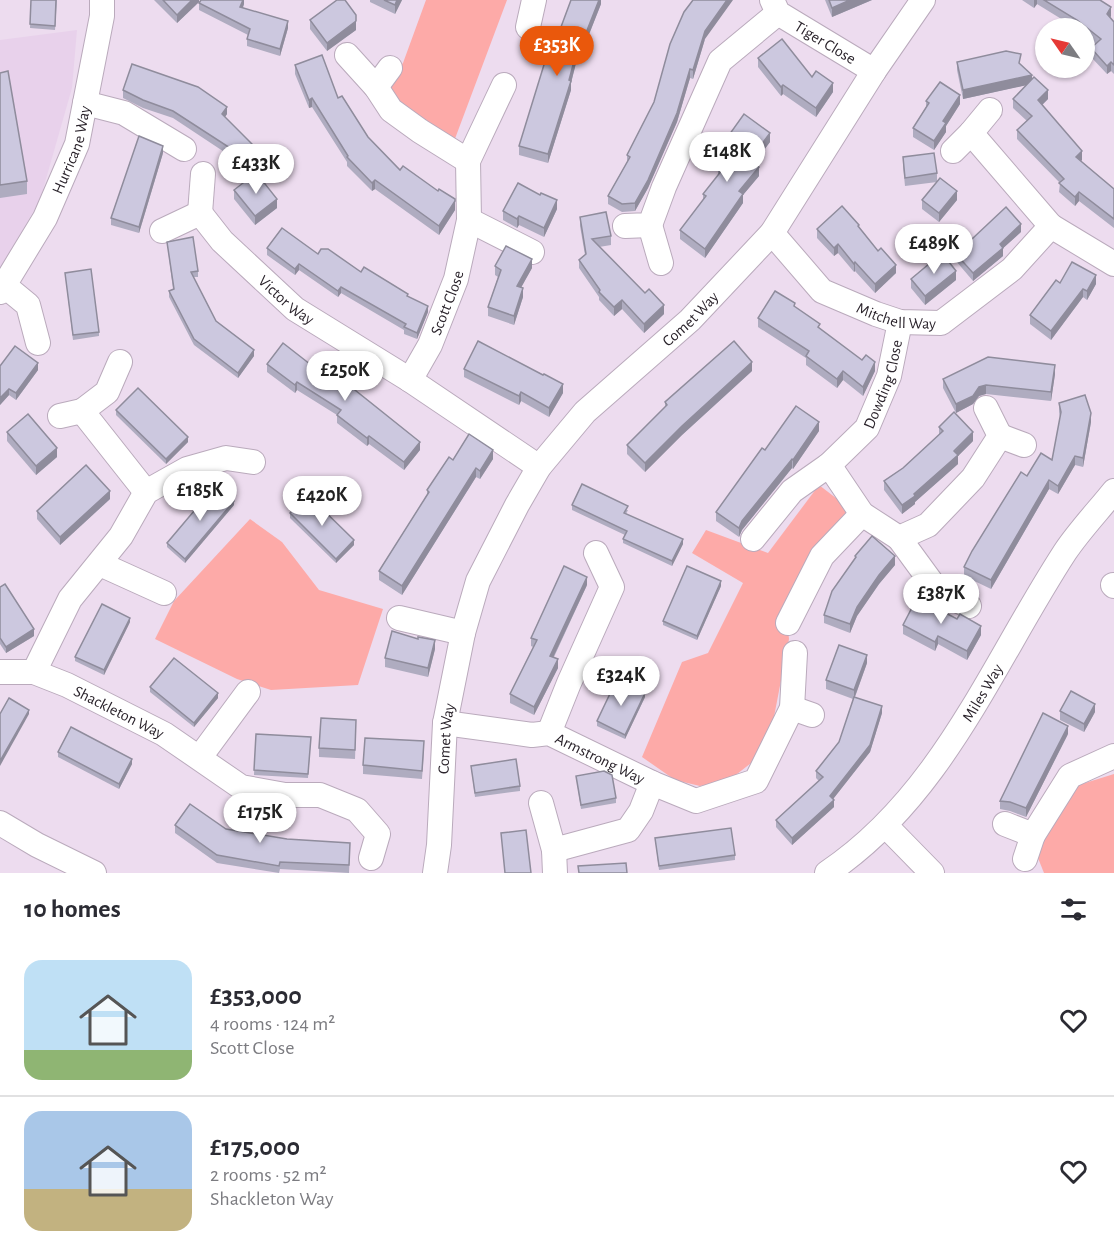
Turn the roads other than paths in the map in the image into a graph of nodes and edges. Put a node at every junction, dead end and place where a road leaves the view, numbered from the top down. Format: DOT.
graph roads {
  1 [pos="102,0"];
  2 [pos="534,0"];
  3 [pos="923,0"];
  4 [pos="775,7"];
  5 [pos="528,27"];
  6 [pos="347,55"];
  7 [pos="874,71"];
  8 [pos="504,85"];
  9 [pos="85,103"];
  10 [pos="990,111"];
  11 [pos="972,133"];
  12 [pos="184,149"];
  13 [pos="953,151"];
  14 [pos="468,161"];
  15 [pos="203,174"];
  16 [pos="200,213"];
  17 [pos="469,220"];
  18 [pos="650,225"];
  19 [pos="625,226"];
  20 [pos="1051,226"];
  21 [pos="162,231"];
  22 [pos="772,233"];
  23 [pos="532,252"];
  24 [pos="661,263"];
  25 [pos="1114,264"];
  26 [pos="2,289"];
  27 [pos="900,322"];
  28 [pos="38,343"];
  29 [pos="120,362"];
  30 [pos="410,380"];
  31 [pos="986,408"];
  32 [pos="1000,436"];
  33 [pos="1024,445"];
  34 [pos="253,462"];
  35 [pos="829,465"];
  36 [pos="539,467"];
  37 [pos="1114,491"];
  38 [pos="147,492"];
  39 [pos="862,514"];
  40 [pos="898,538"];
  41 [pos="753,539"];
  42 [pos="596,553"];
  43 [pos="100,564"];
  44 [pos="164,593"];
  45 [pos="969,606"];
  46 [pos="399,618"];
  47 [pos="788,623"];
  48 [pos="462,633"];
  49 [pos="795,653"];
  50 [pos="0,672"];
  51 [pos="34,672"];
  52 [pos="248,692"];
  53 [pos="445,723"];
  54 [pos="549,733"];
  55 [pos="1114,756"];
  56 [pos="200,757"];
  57 [pos="652,783"];
  58 [pos="541,803"];
  59 [pos="0,823"];
  60 [pos="1005,824"];
  61 [pos="886,826"];
  62 [pos="1033,836"];
  63 [pos="439,845"];
  64 [pos="371,858"];
  65 [pos="1026,859"];
  66 [pos="555,862"];
  67 [pos="94,873"];
  68 [pos="435,873"];
  69 [pos="442,873"];
  70 [pos="827,873"];
  71 [pos="932,873"];
  1 -- 9 [label="street, Hurricane Way"];
  2 -- 5 [label="street"];
  3 -- 7 [label="street, Comet Way"];
  4 -- 7 [label="street, Tiger Close"];
  4 -- 18 [label="street, Tiger Close"];
  6 -- 14 [label="street"];
  7 -- 22 [label="street, Comet Way"];
  8 -- 14 [label="street, Scott Close"];
  9 -- 12 [label="street"];
  9 -- 26 [label="street, Hurricane Way"];
  10 -- 11 [label="street"];
  11 -- 13 [label="street"];
  11 -- 20 [label="street"];
  14 -- 17 [label="street, Scott Close"];
  15 -- 16 [label="street"];
  16 -- 21 [label="street"];
  16 -- 30 [label="street, Victor Way"];
  17 -- 23 [label="street"];
  17 -- 30 [label="street, Scott Close"];
  18 -- 19 [label="street"];
  18 -- 24 [label="street"];
  20 -- 25 [label="street"];
  20 -- 27 [label="street, Mitchell Way"];
  22 -- 27 [label="street, Mitchell Way"];
  22 -- 36 [label="street, Comet Way"];
  26 -- 28 [label="street, Hurricane Way"];
  27 -- 35 [label="street, Dowding Close"];
  29 -- 38 [label="street"];
  30 -- 36 [label="street, Victor Way"];
  31 -- 32 [label="street"];
  32 -- 33 [label="street"];
  32 -- 40 [label="street"];
  34 -- 38 [label="street"];
  35 -- 39 [label="street"];
  35 -- 41 [label="street, Dowding Close"];
  36 -- 48 [label="street, Comet Way"];
  37 -- 61 [label="street, Miles Way"];
  38 -- 43 [label="street"];
  39 -- 40 [label="street"];
  39 -- 47 [label="street"];
  40 -- 45 [label="street"];
  42 -- 54 [label="street, Armstrong Way"];
  43 -- 44 [label="street"];
  43 -- 51 [label="street"];
  46 -- 48 [label="street"];
  48 -- 53 [label="street, Comet Way"];
  49 -- 57 [label="street, Armstrong Way"];
  50 -- 51 [label="street, Shackleton Way"];
  51 -- 56 [label="street, Shackleton Way"];
  52 -- 56 [label="street"];
  53 -- 54 [label="street, Armstrong Way"];
  53 -- 63 [label="street, Comet Way"];
  54 -- 57 [label="street, Armstrong Way"];
  55 -- 62 [label="street"];
  56 -- 64 [label="street, Shackleton Way"];
  57 -- 66 [label="street, Armstrong Way"];
  58 -- 66 [label="street, Armstrong Way"];
  59 -- 67 [label="street"];
  60 -- 62 [label="street"];
  61 -- 70 [label="street, Miles Way"];
  61 -- 71 [label="street"];
  62 -- 65 [label="street"];
  63 -- 68 [label="street, Comet Way"];
  63 -- 69 [label="street, Comet Way"];
}
